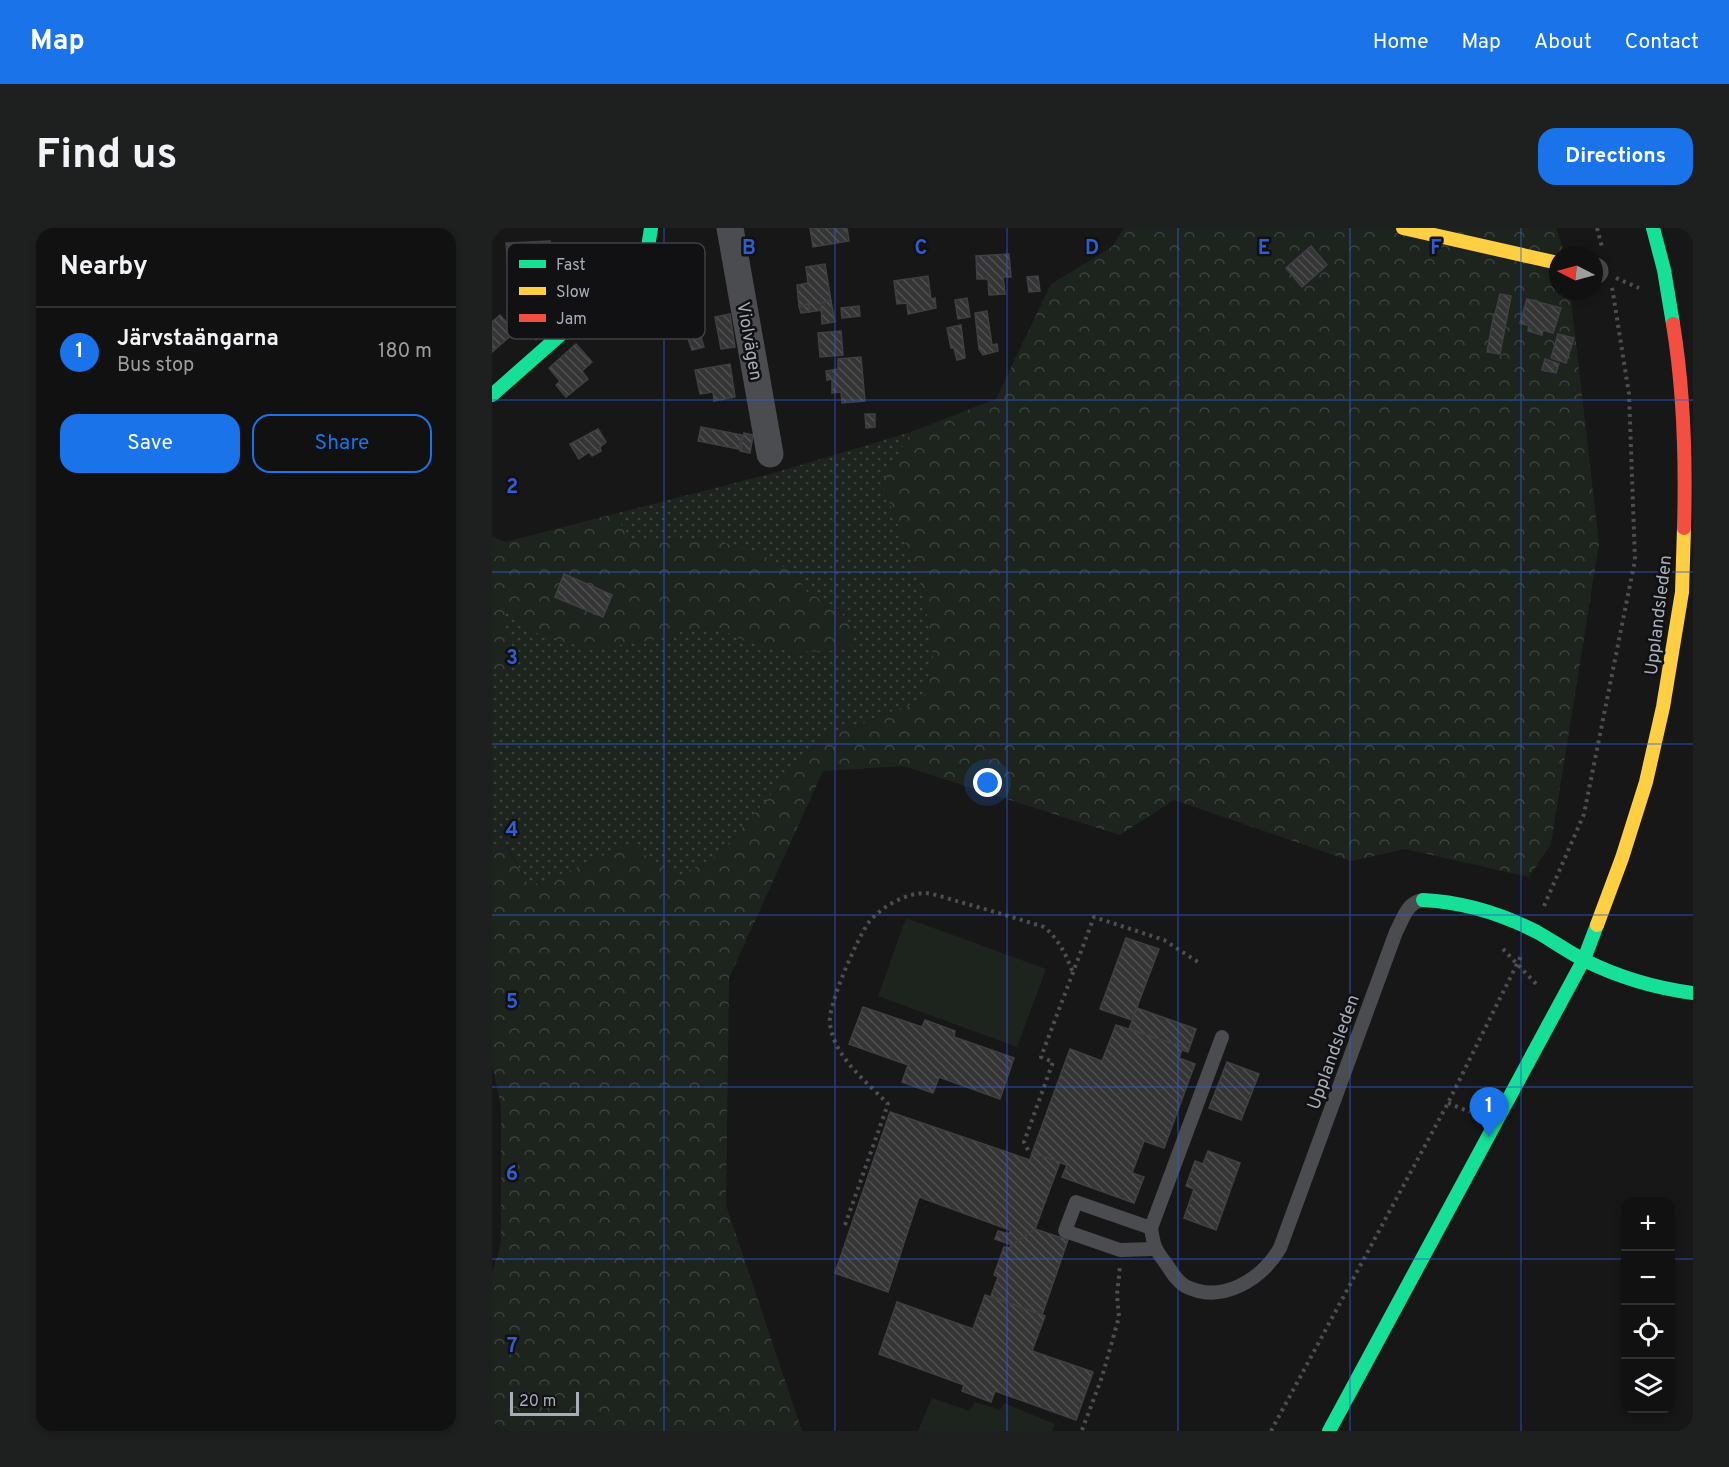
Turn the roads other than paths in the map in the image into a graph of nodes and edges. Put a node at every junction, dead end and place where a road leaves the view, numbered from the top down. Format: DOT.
graph roads {
  1 [pos="651,228"];
  2 [pos="730,228"];
  3 [pos="1403,228"];
  4 [pos="1653,228"];
  5 [pos="649,243"];
  6 [pos="1549,261"];
  7 [pos="556,339"];
  8 [pos="492,395"];
  9 [pos="770,454"];
  10 [pos="1423,900"];
  11 [pos="1584,959"];
  12 [pos="1693,993"];
  13 [pos="1222,1037"];
  14 [pos="1152,1228"];
  15 [pos="1158,1254"];
  16 [pos="1329,1431"];
  1 -- 5 [label="street"];
  2 -- 9 [label="street, Violvägen"];
  3 -- 6 [label="street"];
  4 -- 11 [label="street, Upplandsleden"];
  7 -- 8 [label="street"];
  10 -- 11 [label="street, Upplandsleden"];
  10 -- 15 [label="lane, Upplandsleden"];
  11 -- 12 [label="street"];
  11 -- 16 [label="street, Upplandsleden"];
  13 -- 14 [label="lane"];
  14 -- 15 [label="lane"];
  14 -- 15 [label="lane"];
}
